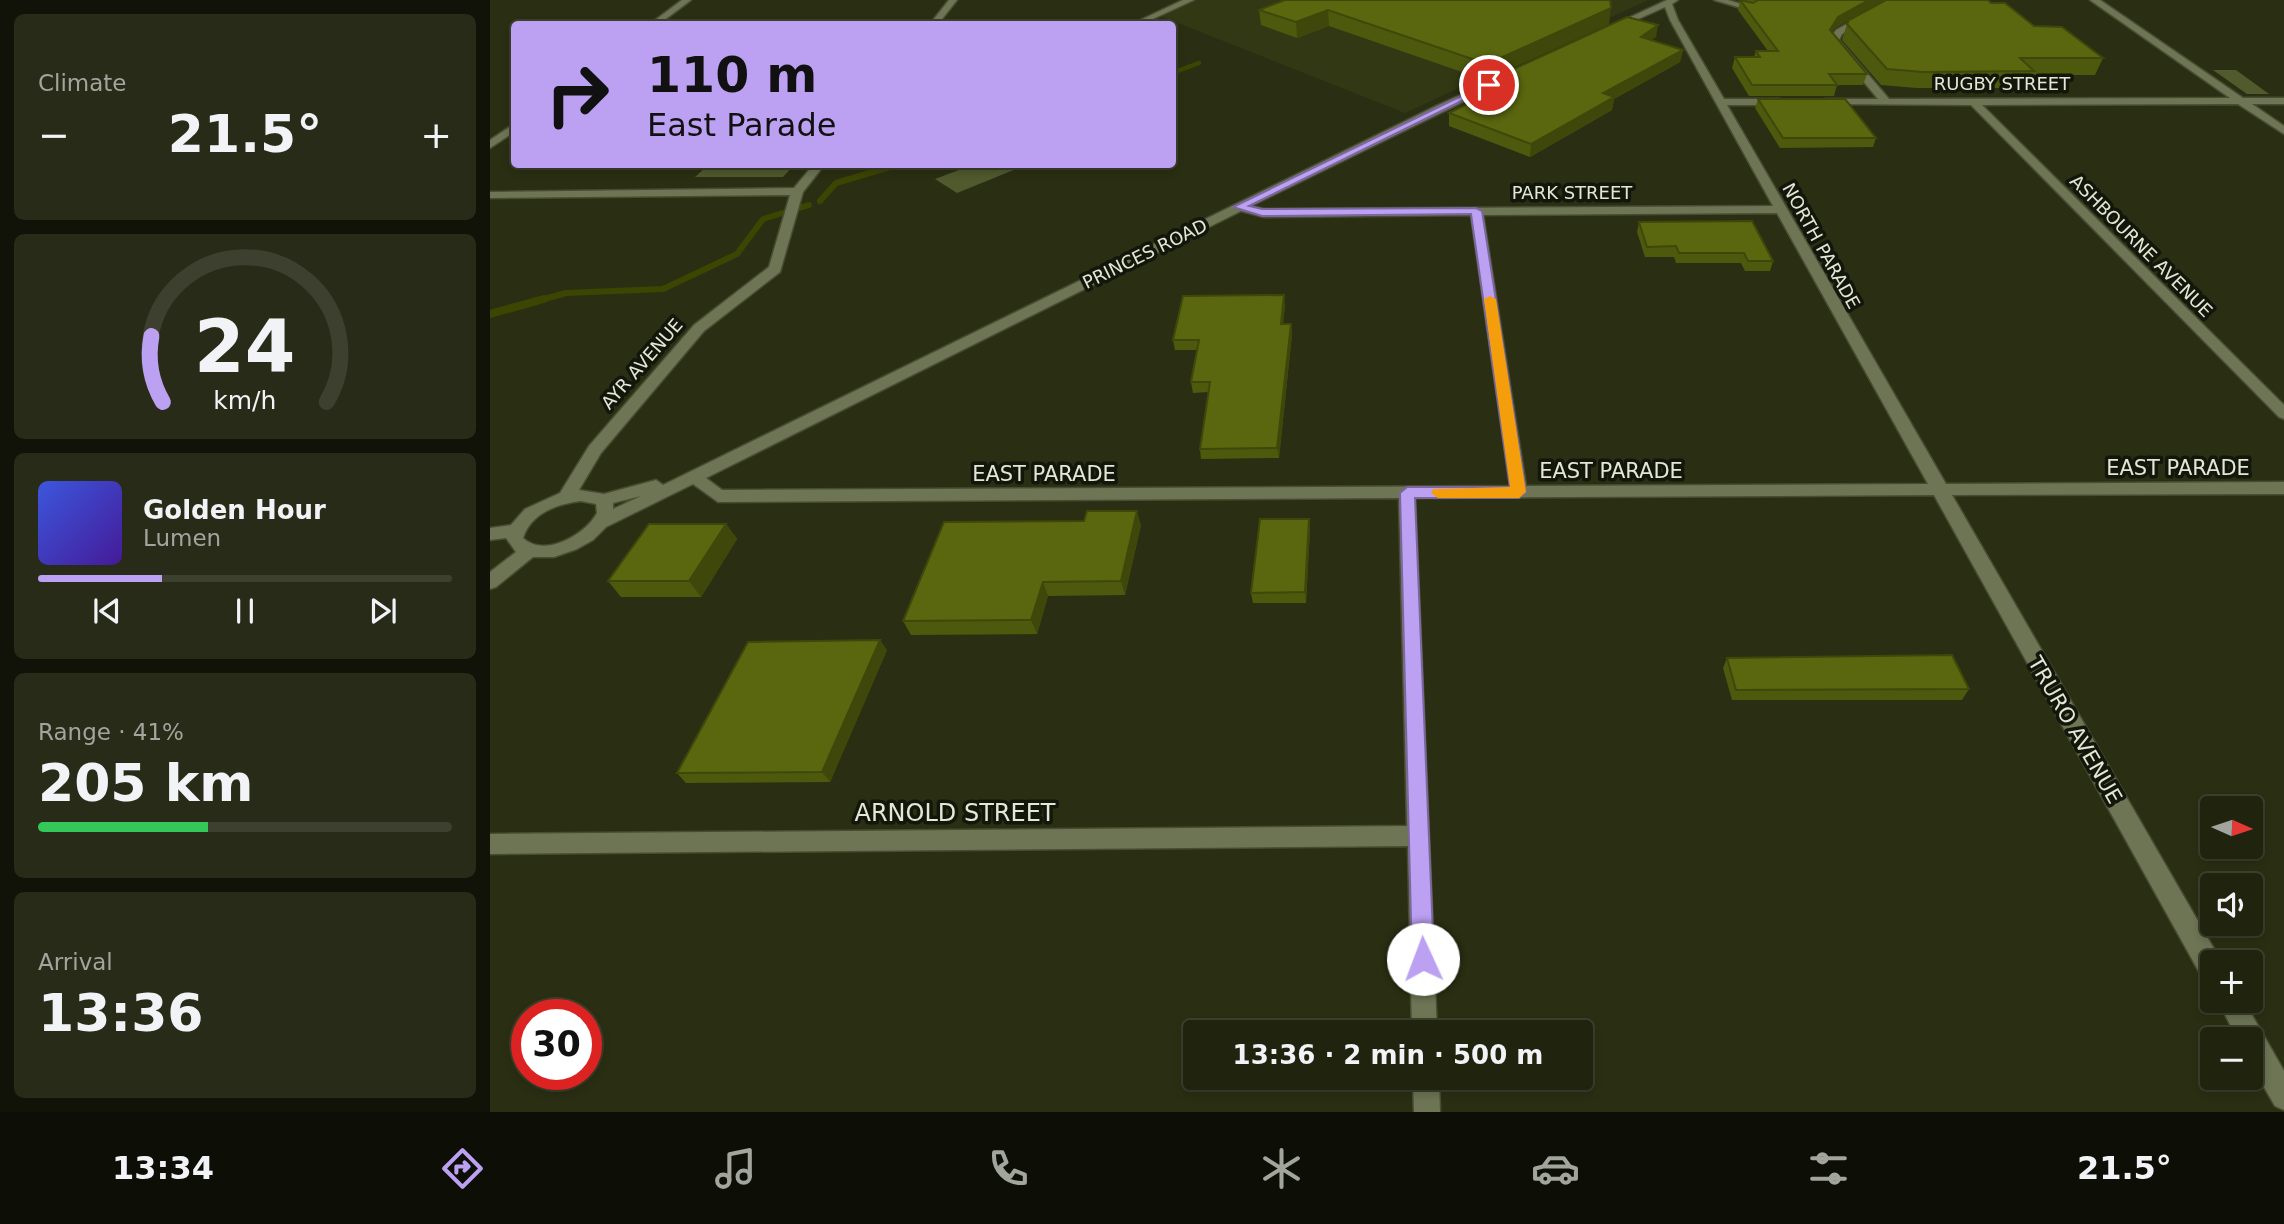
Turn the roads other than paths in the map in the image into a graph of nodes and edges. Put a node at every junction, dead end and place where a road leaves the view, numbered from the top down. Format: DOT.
graph roads {
  1 [pos="687,0"];
  2 [pos="953,0"];
  3 [pos="1190,0"];
  4 [pos="1718,0"];
  5 [pos="1894,0"];
  6 [pos="2094,0"];
  7 [pos="1671,1"];
  8 [pos="1751,8"];
  9 [pos="1642,14"];
  10 [pos="1674,19"];
  11 [pos="658,21"];
  12 [pos="936,21"];
  13 [pos="1143,21"];
  14 [pos="1597,35"];
  15 [pos="1531,66"];
  16 [pos="2284,100"];
  17 [pos="2240,101"];
  18 [pos="1721,102"];
  19 [pos="1792,102"];
  20 [pos="1819,102"];
  21 [pos="1886,102"];
  22 [pos="1973,102"];
  23 [pos="511,129"];
  24 [pos="2284,131"];
  25 [pos="490,145"];
  26 [pos="817,168"];
  27 [pos="490,195"];
  28 [pos="796,196"];
  29 [pos="1239,207"];
  30 [pos="1780,209"];
  31 [pos="1476,211"];
  32 [pos="2284,414"];
  33 [pos="694,476"];
  34 [pos="2284,488"];
  35 [pos="1938,489"];
  36 [pos="1519,492"];
  37 [pos="1407,493"];
  38 [pos="566,497"];
  39 [pos="604,500"];
  40 [pos="602,522"];
  41 [pos="515,531"];
  42 [pos="490,534"];
  43 [pos="528,552"];
  44 [pos="490,582"];
  45 [pos="1420,836"];
  46 [pos="490,844"];
  47 [pos="2201,950"];
  48 [pos="2237,1013"];
  49 [pos="1424,1020"];
  50 [pos="1426,1090"];
  51 [pos="2284,1097"];
  52 [pos="1426,1112"];
  1 -- 11 [label="street"];
  2 -- 12 [label="street"];
  3 -- 13 [label="street"];
  4 -- 8 [label="street"];
  5 -- 21 [label="street"];
  6 -- 17 [label="street"];
  7 -- 9 [label="street"];
  7 -- 10 [label="street, NORTH PARADE"];
  9 -- 10 [label="street"];
  9 -- 14 [label="street"];
  10 -- 18 [label="street, NORTH PARADE"];
  15 -- 29 [label="street, PRINCES ROAD"];
  16 -- 17 [label="street, RUGBY STREET"];
  17 -- 22 [label="street, RUGBY STREET"];
  17 -- 24 [label="street"];
  18 -- 19 [label="street"];
  18 -- 30 [label="street, NORTH PARADE"];
  20 -- 21 [label="street, RUGBY STREET"];
  21 -- 22 [label="street, RUGBY STREET"];
  22 -- 32 [label="street, ASHBOURNE AVENUE"];
  23 -- 25 [label="street"];
  26 -- 28 [label="street, AYR AVENUE"];
  27 -- 28 [label="street"];
  28 -- 38 [label="street, AYR AVENUE"];
  29 -- 31 [label="street, PARK STREET"];
  29 -- 33 [label="street, PRINCES ROAD"];
  30 -- 31 [label="street, PARK STREET"];
  30 -- 35 [label="street, NORTH PARADE"];
  31 -- 36 [label="street"];
  33 -- 37 [label="street, EAST PARADE"];
  33 -- 39 [label="street, PRINCES ROAD"];
  33 -- 40 [label="street, PRINCES ROAD"];
  34 -- 35 [label="street, EAST PARADE"];
  35 -- 36 [label="street, EAST PARADE"];
  35 -- 47 [label="street, TRURO AVENUE"];
  36 -- 37 [label="street, EAST PARADE"];
  37 -- 45 [label="street"];
  38 -- 39 [label="street"];
  38 -- 41 [label="street"];
  39 -- 40 [label="street"];
  40 -- 43 [label="street, PRINCES ROAD"];
  41 -- 42 [label="street"];
  41 -- 43 [label="street"];
  43 -- 44 [label="street"];
  45 -- 46 [label="street, ARNOLD STREET"];
  45 -- 49 [label="street"];
  48 -- 51 [label="street"];
  50 -- 52 [label="street"];
}
